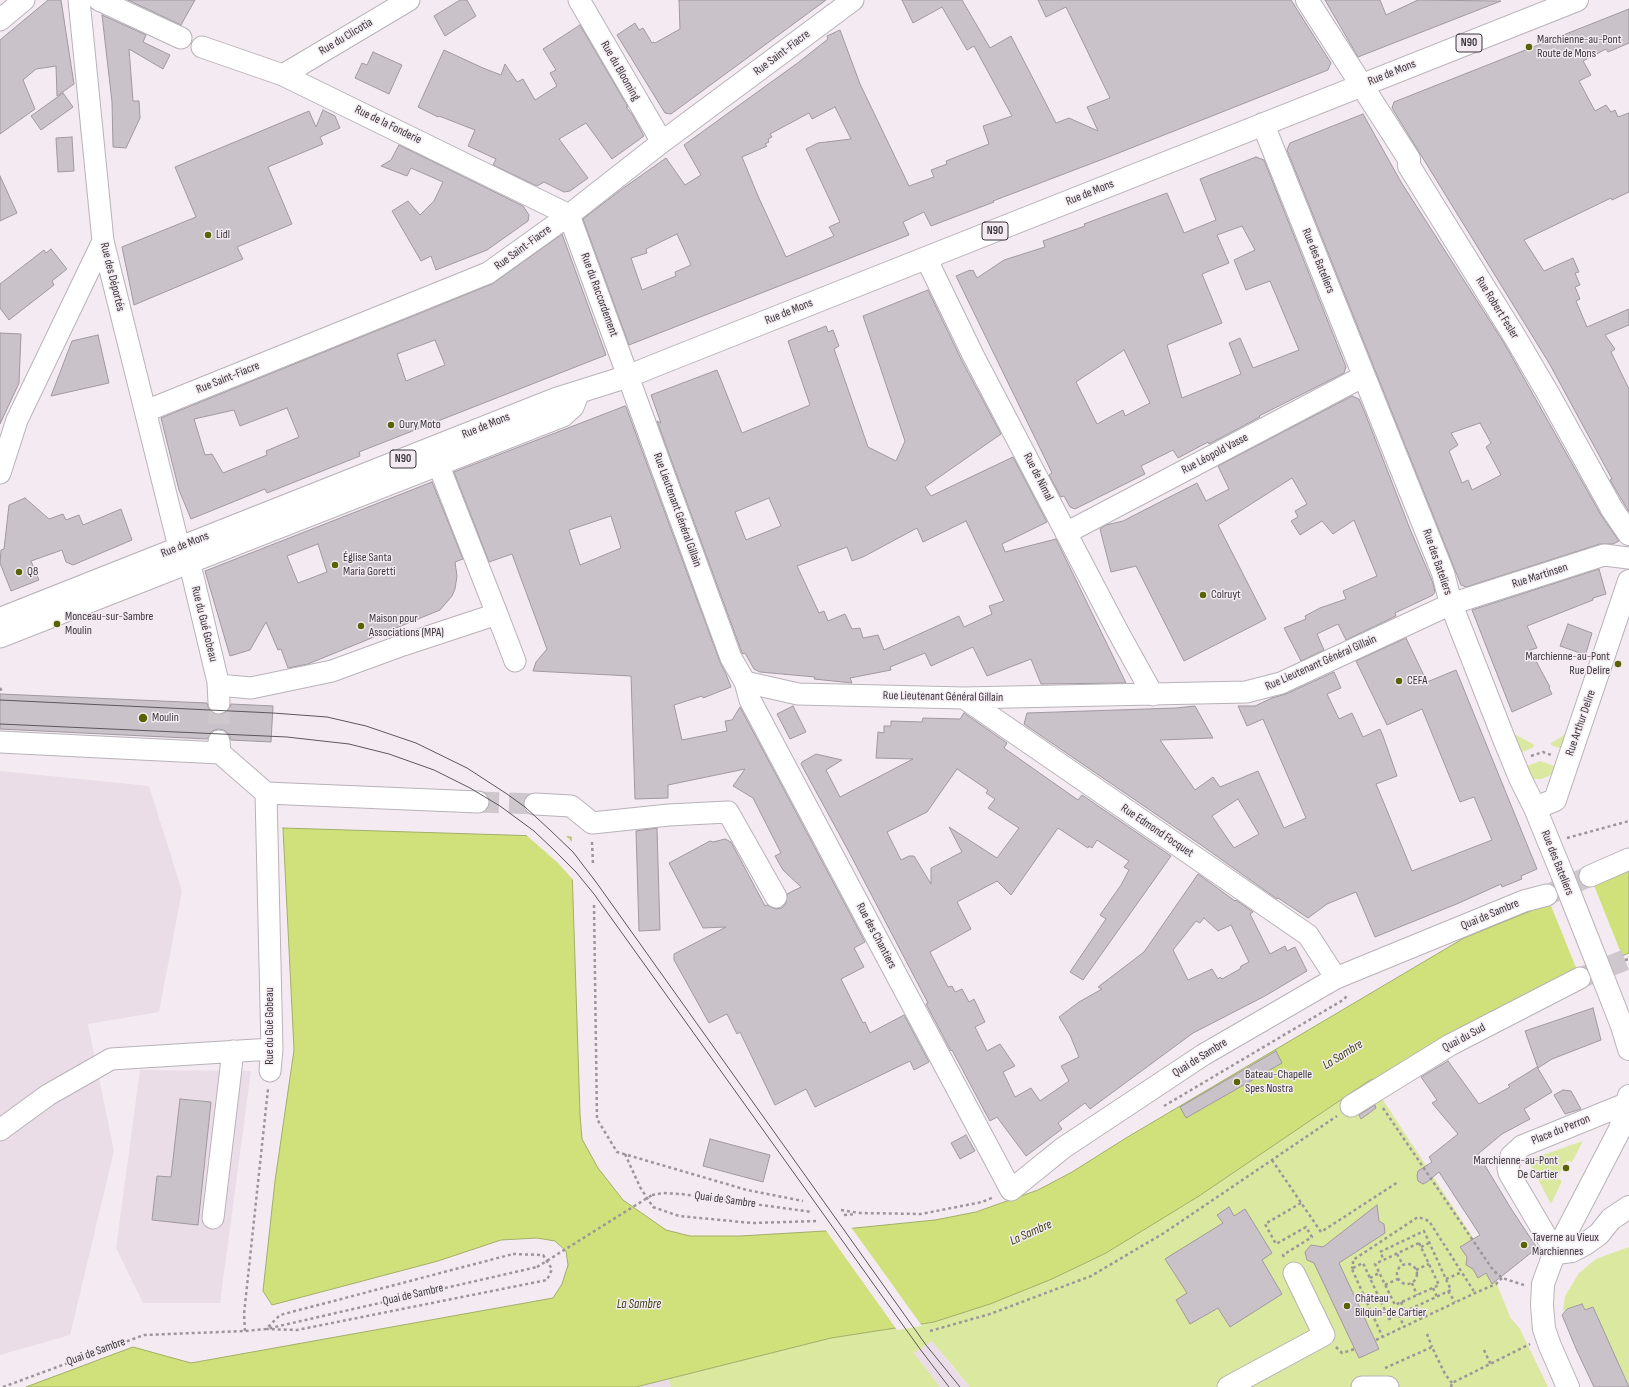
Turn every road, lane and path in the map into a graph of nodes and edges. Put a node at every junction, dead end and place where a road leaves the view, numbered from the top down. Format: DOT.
graph roads {
  1 [pos="24,0"];
  2 [pos="79,0"];
  3 [pos="99,0"];
  4 [pos="409,0"];
  5 [pos="579,0"];
  6 [pos="853,0"];
  7 [pos="1307,0"];
  8 [pos="1577,0"];
  9 [pos="0,20"];
  10 [pos="181,38"];
  11 [pos="202,47"];
  12 [pos="283,75"];
  13 [pos="1362,85"];
  14 [pos="1262,124"];
  15 [pos="662,142"];
  16 [pos="569,215"];
  17 [pos="103,241"];
  18 [pos="926,258"];
  19 [pos="629,376"];
  20 [pos="1364,376"];
  21 [pos="146,411"];
  22 [pos="435,456"];
  23 [pos="0,473"];
  24 [pos="1066,533"];
  25 [pos="1629,534"];
  26 [pos="183,555"];
  27 [pos="1629,558"];
  28 [pos="1629,581"];
  29 [pos="1451,604"];
  30 [pos="497,614"];
  31 [pos="1,621"];
  32 [pos="515,661"];
  33 [pos="745,682"];
  34 [pos="1153,695"];
  35 [pos="964,698"];
  36 [pos="0,742"];
  37 [pos="1568,761"];
  38 [pos="1514,763"];
  39 [pos="266,793"];
  40 [pos="478,802"];
  41 [pos="535,804"];
  42 [pos="1535,808"];
  43 [pos="1629,821"];
  44 [pos="1550,844"];
  45 [pos="1629,859"];
  46 [pos="1590,876"];
  47 [pos="1548,895"];
  48 [pos="776,897"];
  49 [pos="594,905"];
  50 [pos="1629,959"];
  51 [pos="1625,960"];
  52 [pos="1336,978"];
  53 [pos="1580,978"];
  54 [pos="1348,995"];
  55 [pos="1629,1047"];
  56 [pos="272,1049"];
  57 [pos="233,1052"];
  58 [pos="270,1071"];
  59 [pos="1373,1093"];
  60 [pos="1629,1100"];
  61 [pos="1351,1106"];
  62 [pos="1159,1109"];
  63 [pos="0,1130"];
  64 [pos="625,1153"];
  65 [pos="1272,1160"];
  66 [pos="1398,1182"];
  67 [pos="1011,1190"];
  68 [pos="1584,1200"];
  69 [pos="804,1201"];
  70 [pos="1301,1202"];
  71 [pos="1629,1207"];
  72 [pos="841,1210"];
  73 [pos="812,1212"];
  74 [pos="860,1213"];
  75 [pos="844,1215"];
  76 [pos="213,1218"];
  77 [pos="1611,1219"];
  78 [pos="818,1221"];
  79 [pos="1429,1243"];
  80 [pos="1421,1247"];
  81 [pos="1556,1253"];
  82 [pos="1398,1254"];
  83 [pos="1283,1255"];
  84 [pos="1384,1260"];
  85 [pos="1429,1264"];
  86 [pos="1403,1265"];
  87 [pos="1354,1268"];
  88 [pos="1416,1270"];
  89 [pos="1294,1272"];
  90 [pos="1462,1272"];
  91 [pos="1379,1273"];
  92 [pos="1370,1278"];
  93 [pos="1398,1279"];
  94 [pos="1446,1279"];
  95 [pos="1412,1283"];
  96 [pos="1385,1285"];
  97 [pos="1433,1288"];
  98 [pos="1448,1291"];
  99 [pos="1474,1293"];
  100 [pos="1417,1295"];
  101 [pos="1437,1297"];
  102 [pos="1401,1302"];
  103 [pos="1455,1302"];
  104 [pos="1385,1311"];
  105 [pos="1406,1312"];
  106 [pos="1399,1315"];
  107 [pos="1373,1316"];
  108 [pos="1404,1327"];
  109 [pos="266,1329"];
  110 [pos="930,1331"];
  111 [pos="244,1332"];
  112 [pos="1427,1334"];
  113 [pos="1383,1338"];
  114 [pos="1547,1338"];
  115 [pos="1376,1340"];
  116 [pos="1432,1347"];
  117 [pos="1484,1350"];
  118 [pos="1491,1365"];
  119 [pos="1385,1378"];
  120 [pos="1452,1383"];
  121 [pos="3,1387"];
  122 [pos="1228,1387"];
  123 [pos="1362,1387"];
  124 [pos="1451,1387"];
  125 [pos="1568,1387"];
  1 -- 9 [label="street"];
  2 -- 17 [label="street, Rue des Déportés"];
  3 -- 10 [label="street"];
  4 -- 12 [label="street, Rue du Clicotia"];
  5 -- 15 [label="street, Rue du Blooming"];
  6 -- 15 [label="street, Rue Saint-Fiacre"];
  7 -- 13 [label="main road, Rue Robert Fesler"];
  8 -- 13 [label="main road, Rue de Mons / N90"];
  11 -- 12 [label="street, Rue de la Fonderie"];
  12 -- 16 [label="street, Rue de la Fonderie"];
  13 -- 14 [label="main road, Rue de Mons / N90"];
  13 -- 25 [label="main road, Rue Robert Fesler"];
  14 -- 18 [label="main road, Rue de Mons / N90"];
  14 -- 20 [label="main road, Rue des Bateliers"];
  15 -- 16 [label="street, Rue Saint-Fiacre"];
  16 -- 19 [label="street, Rue du Raccordement"];
  16 -- 21 [label="street, Rue Saint-Fiacre"];
  17 -- 21 [label="street, Rue des Déportés"];
  17 -- 23 [label="street"];
  18 -- 19 [label="main road, Rue de Mons / N90"];
  18 -- 24 [label="street, Rue de Nimal"];
  19 -- 22 [label="main road, Rue de Mons / N90"];
  19 -- 33 [label="street, Rue Lieutenant Général Gillain"];
  20 -- 24 [label="street, Rue Léopold Vasse"];
  20 -- 29 [label="main road, Rue des Bateliers"];
  21 -- 26 [label="street, Rue des Déportés"];
  22 -- 26 [label="main road, Rue de Mons / N90"];
  22 -- 30 [label="street"];
  24 -- 34 [label="street, Rue de Nimal"];
  26 -- 30 [label="street, Rue du Gué Gobeau"];
  26 -- 31 [label="main road, Rue de Mons / N90"];
  27 -- 29 [label="street, Rue Martinsen"];
  28 -- 37 [label="main road, Rue Arthur Delire"];
  29 -- 34 [label="street, Rue Lieutenant Général Gillain"];
  29 -- 38 [label="main road, Rue des Bateliers"];
  30 -- 32 [label="street"];
  33 -- 35 [label="street, Rue Lieutenant Général Gillain"];
  33 -- 67 [label="street, Rue des Chantiers"];
  34 -- 35 [label="street, Rue Lieutenant Général Gillain"];
  35 -- 52 [label="street, Rue Edmond Focquet"];
  36 -- 39 [label="street"];
  37 -- 38 [label="path"];
  37 -- 42 [label="main road, Rue Arthur Delire"];
  38 -- 42 [label="main road, Rue des Bateliers"];
  39 -- 40 [label="street"];
  39 -- 56 [label="street, Rue du Gué Gobeau"];
  41 -- 48 [label="street"];
  42 -- 44 [label="main road, Rue des Bateliers"];
  43 -- 44 [label="path"];
  44 -- 55 [label="main road, Rue des Bateliers, bridge"];
  45 -- 46 [label="street"];
  47 -- 52 [label="street, Quai de Sambre"];
  49 -- 64 [label="path"];
  50 -- 51 [label="path"];
  52 -- 67 [label="street, Quai de Sambre"];
  53 -- 59 [label="street, Quai du Sud"];
  54 -- 62 [label="path"];
  56 -- 57 [label="street"];
  56 -- 58 [label="street, Rue du Gué Gobeau"];
  57 -- 63 [label="street"];
  57 -- 76 [label="street"];
  58 -- 111 [label="path, Rue du Gué Gobeau"];
  59 -- 61 [label="street, Quai du Sud"];
  59 -- 99 [label="path"];
  60 -- 68 [label="main road, Place du Perron"];
  60 -- 81 [label="street, Place du Perron"];
  61 -- 65 [label="path"];
  64 -- 69 [label="path, Quai de Sambre"];
  64 -- 78 [label="path"];
  65 -- 70 [label="path"];
  65 -- 110 [label="path"];
  66 -- 70 [label="path"];
  67 -- 74 [label="path"];
  68 -- 77 [label="main road"];
  68 -- 81 [label="main road, Place du Perron"];
  70 -- 83 [label="path"];
  71 -- 77 [label="main road"];
  72 -- 74 [label="path"];
  73 -- 109 [label="path, Quai de Sambre, bridge"];
  74 -- 75 [label="path"];
  77 -- 81 [label="main road"];
  79 -- 80 [label="path"];
  79 -- 84 [label="path"];
  79 -- 94 [label="path"];
  80 -- 82 [label="path"];
  80 -- 85 [label="path"];
  81 -- 114 [label="main road, Place du Perron"];
  82 -- 84 [label="path"];
  82 -- 86 [label="path"];
  84 -- 91 [label="path"];
  85 -- 88 [label="path"];
  85 -- 97 [label="path"];
  86 -- 88 [label="path"];
  86 -- 93 [label="path"];
  87 -- 90 [label="path"];
  87 -- 92 [label="path"];
  87 -- 107 [label="path"];
  88 -- 95 [label="path"];
  89 -- 122 [label="street"];
  90 -- 94 [label="path"];
  90 -- 99 [label="path"];
  91 -- 92 [label="path"];
  91 -- 96 [label="path"];
  92 -- 104 [label="path"];
  93 -- 95 [label="path"];
  93 -- 96 [label="path"];
  94 -- 98 [label="path"];
  95 -- 100 [label="path"];
  96 -- 102 [label="path"];
  97 -- 100 [label="path"];
  97 -- 101 [label="path"];
  98 -- 101 [label="path"];
  98 -- 103 [label="path"];
  99 -- 103 [label="path"];
  100 -- 102 [label="path"];
  101 -- 105 [label="path"];
  102 -- 105 [label="path"];
  103 -- 108 [label="path"];
  104 -- 106 [label="path"];
  104 -- 107 [label="path"];
  105 -- 106 [label="path"];
  106 -- 108 [label="path"];
  107 -- 113 [label="path"];
  108 -- 113 [label="path"];
  109 -- 109 [label="path"];
  109 -- 111 [label="path, Quai de Sambre"];
  111 -- 121 [label="path, Quai de Sambre"];
  112 -- 116 [label="path"];
  113 -- 115 [label="path"];
  114 -- 118 [label="path"];
  114 -- 125 [label="main road, Place du Perron"];
  116 -- 119 [label="path"];
  116 -- 120 [label="path"];
  117 -- 118 [label="path"];
  118 -- 120 [label="path"];
  119 -- 123 [label="street"];
  120 -- 124 [label="path"];
}
